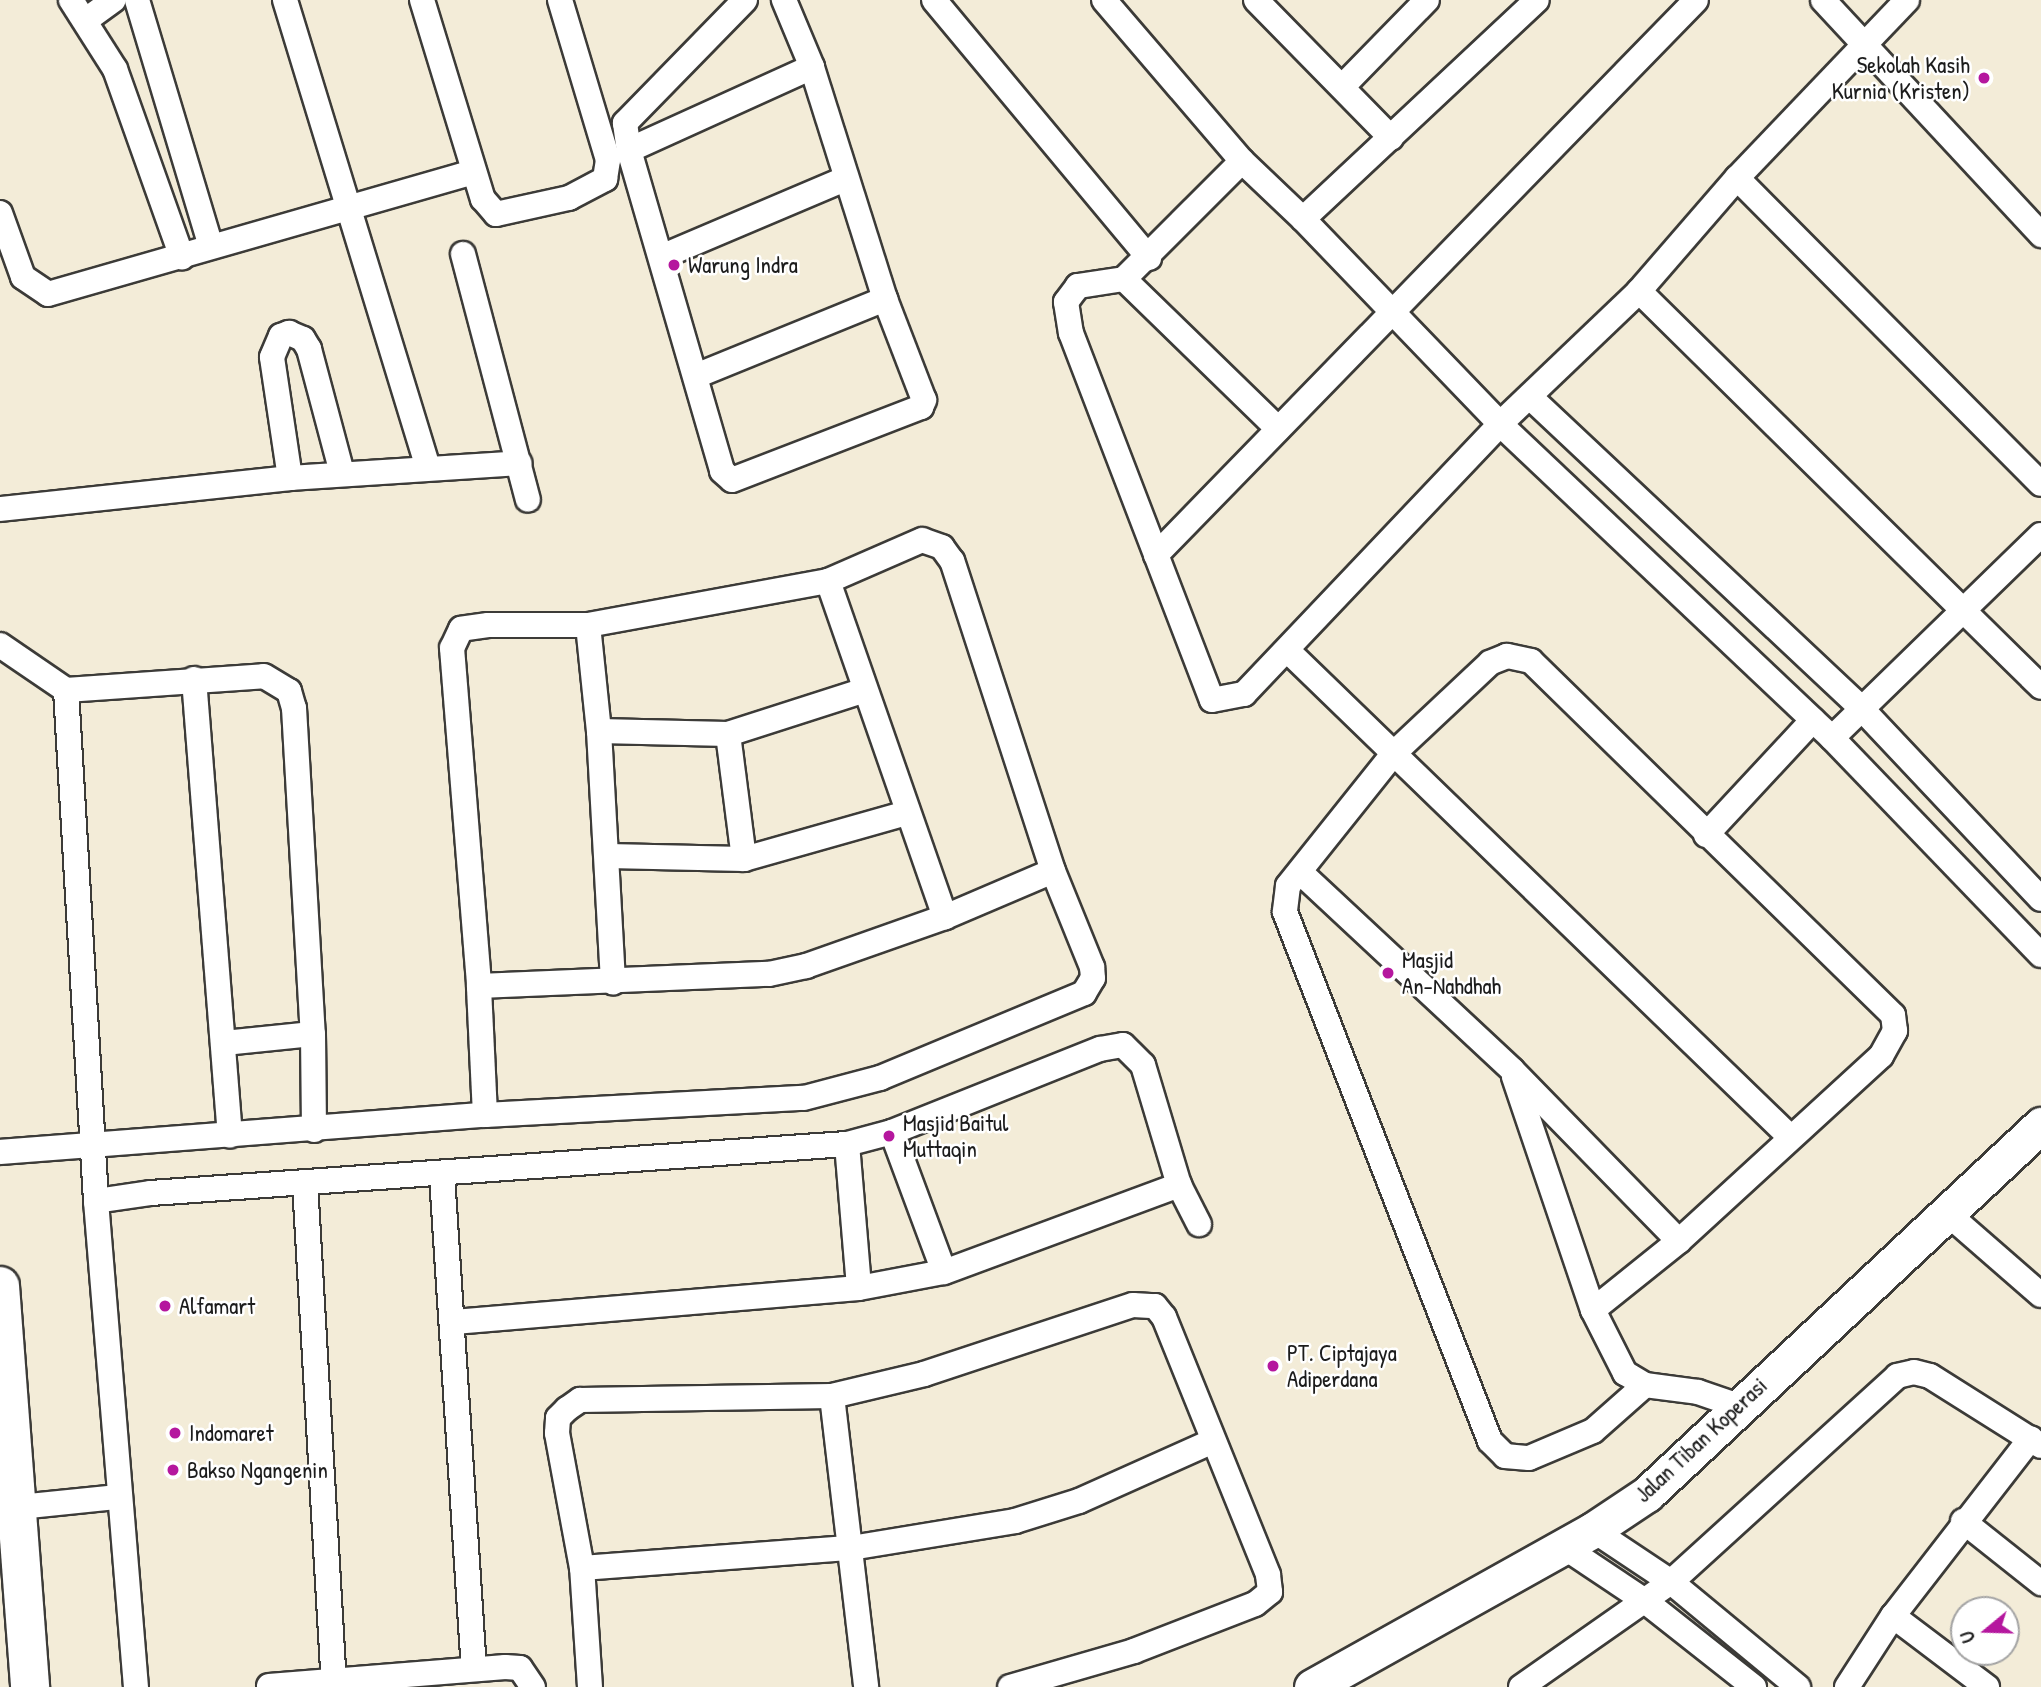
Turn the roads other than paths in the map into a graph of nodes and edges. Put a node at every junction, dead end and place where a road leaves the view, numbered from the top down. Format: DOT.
graph roads {
  1 [pos="71,0"];
  2 [pos="114,0"];
  3 [pos="137,0"];
  4 [pos="285,0"];
  5 [pos="422,0"];
  6 [pos="560,0"];
  7 [pos="745,0"];
  8 [pos="784,0"];
  9 [pos="934,0"];
  10 [pos="1104,0"];
  11 [pos="1427,0"];
  12 [pos="1536,0"];
  13 [pos="1696,0"];
  14 [pos="1823,0"];
  15 [pos="1907,0"];
  16 [pos="1258,1"];
  17 [pos="86,20"];
  18 [pos="1863,43"];
  19 [pos="812,67"];
  20 [pos="1343,86"];
  21 [pos="1391,138"];
  22 [pos="629,150"];
  23 [pos="1242,161"];
  24 [pos="474,173"];
  25 [pos="1737,178"];
  26 [pos="845,179"];
  27 [pos="349,207"];
  28 [pos="0,213"];
  29 [pos="1303,219"];
  30 [pos="2041,235"];
  31 [pos="211,246"];
  32 [pos="463,254"];
  33 [pos="182,257"];
  34 [pos="661,257"];
  35 [pos="1149,258"];
  36 [pos="1124,279"];
  37 [pos="1639,291"];
  38 [pos="885,299"];
  39 [pos="1393,313"];
  40 [pos="698,375"];
  41 [pos="1530,397"];
  42 [pos="1500,424"];
  43 [pos="1278,429"];
  44 [pos="520,463"];
  45 [pos="428,468"];
  46 [pos="342,473"];
  47 [pos="290,478"];
  48 [pos="2041,484"];
  49 [pos="528,500"];
  50 [pos="0,509"];
  51 [pos="2041,535"];
  52 [pos="1156,555"];
  53 [pos="828,581"];
  54 [pos="1963,611"];
  55 [pos="588,625"];
  56 [pos="0,645"];
  57 [pos="1287,650"];
  58 [pos="194,679"];
  59 [pos="2041,687"];
  60 [pos="66,690"];
  61 [pos="865,690"];
  62 [pos="1861,708"];
  63 [pos="1813,720"];
  64 [pos="599,731"];
  65 [pos="729,734"];
  66 [pos="1832,738"];
  67 [pos="1394,753"];
  68 [pos="907,813"];
  69 [pos="1706,835"];
  70 [pos="608,856"];
  71 [pos="744,859"];
  72 [pos="1053,871"];
  73 [pos="1300,872"];
  74 [pos="2041,899"];
  75 [pos="945,917"];
  76 [pos="2041,955"];
  77 [pos="613,983"];
  78 [pos="480,986"];
  79 [pos="313,1034"];
  80 [pos="224,1043"];
  81 [pos="1512,1070"];
  82 [pos="485,1115"];
  83 [pos="314,1130"];
  84 [pos="892,1132"];
  85 [pos="230,1136"];
  86 [pos="1789,1136"];
  87 [pos="2037,1137"];
  88 [pos="847,1144"];
  89 [pos="93,1146"];
  90 [pos="0,1153"];
  91 [pos="442,1176"];
  92 [pos="305,1182"];
  93 [pos="1179,1185"];
  94 [pos="96,1201"];
  95 [pos="1948,1214"];
  96 [pos="1199,1224"];
  97 [pos="1679,1241"];
  98 [pos="944,1272"];
  99 [pos="859,1287"];
  100 [pos="2041,1296"];
  101 [pos="0,1300"];
  102 [pos="1592,1310"];
  103 [pos="454,1322"];
  104 [pos="1645,1385"];
  105 [pos="832,1396"];
  106 [pos="1739,1406"];
  107 [pos="1210,1442"];
  108 [pos="2036,1442"];
  109 [pos="118,1497"];
  110 [pos="19,1507"];
  111 [pos="1964,1521"];
  112 [pos="1579,1538"];
  113 [pos="851,1548"];
  114 [pos="582,1567"];
  115 [pos="1671,1582"];
  116 [pos="2041,1583"];
  117 [pos="1645,1601"];
  118 [pos="1893,1616"];
  119 [pos="474,1667"];
  120 [pos="334,1679"];
  121 [pos="269,1686"];
  122 [pos="30,1687"];
  123 [pos="136,1687"];
  124 [pos="533,1687"];
  125 [pos="590,1687"];
  126 [pos="866,1687"];
  127 [pos="1010,1687"];
  128 [pos="1312,1687"];
  129 [pos="1521,1687"];
  130 [pos="1754,1687"];
  131 [pos="1798,1687"];
  132 [pos="1847,1687"];
  133 [pos="1987,1687"];
  1 -- 17 [label="street"];
  2 -- 17 [label="street"];
  3 -- 31 [label="street"];
  4 -- 27 [label="street"];
  5 -- 24 [label="street"];
  6 -- 24 [label="street"];
  7 -- 22 [label="street"];
  8 -- 19 [label="street"];
  9 -- 35 [label="street"];
  10 -- 23 [label="street"];
  11 -- 20 [label="street"];
  12 -- 21 [label="street"];
  13 -- 39 [label="street"];
  14 -- 18 [label="street"];
  15 -- 18 [label="street"];
  16 -- 20 [label="street"];
  17 -- 33 [label="street"];
  18 -- 25 [label="street"];
  18 -- 30 [label="street"];
  19 -- 22 [label="street"];
  19 -- 26 [label="street"];
  20 -- 21 [label="street"];
  21 -- 29 [label="street"];
  22 -- 34 [label="street"];
  23 -- 29 [label="street"];
  23 -- 35 [label="street"];
  24 -- 27 [label="street"];
  25 -- 37 [label="street"];
  25 -- 48 [label="street"];
  26 -- 34 [label="street"];
  26 -- 38 [label="street"];
  27 -- 31 [label="street"];
  27 -- 45 [label="street"];
  28 -- 33 [label="street"];
  29 -- 39 [label="street"];
  31 -- 33 [label="street"];
  32 -- 44 [label="street"];
  34 -- 40 [label="street"];
  35 -- 36 [label="street"];
  36 -- 43 [label="street"];
  36 -- 52 [label="street"];
  37 -- 41 [label="street"];
  37 -- 54 [label="street"];
  38 -- 40 [label="street"];
  38 -- 40 [label="street"];
  39 -- 42 [label="street"];
  39 -- 43 [label="street"];
  41 -- 42 [label="street"];
  41 -- 62 [label="street"];
  42 -- 57 [label="street"];
  42 -- 63 [label="street"];
  43 -- 52 [label="street"];
  44 -- 45 [label="street"];
  44 -- 49 [label="street"];
  45 -- 46 [label="street"];
  46 -- 47 [label="street"];
  46 -- 47 [label="street"];
  47 -- 50 [label="street"];
  51 -- 54 [label="street"];
  52 -- 57 [label="street"];
  53 -- 55 [label="street"];
  53 -- 61 [label="street"];
  53 -- 72 [label="street"];
  54 -- 59 [label="street"];
  54 -- 62 [label="street"];
  55 -- 64 [label="street"];
  55 -- 78 [label="street"];
  56 -- 60 [label="street"];
  57 -- 67 [label="street"];
  58 -- 60 [label="street"];
  58 -- 79 [label="street"];
  58 -- 80 [label="street"];
  60 -- 89 [label="street"];
  61 -- 65 [label="street"];
  61 -- 68 [label="street"];
  62 -- 66 [label="street"];
  62 -- 74 [label="street"];
  63 -- 66 [label="street"];
  63 -- 69 [label="street"];
  64 -- 65 [label="street"];
  64 -- 70 [label="street"];
  65 -- 71 [label="street"];
  66 -- 76 [label="street"];
  67 -- 69 [label="street"];
  67 -- 73 [label="street"];
  67 -- 86 [label="street"];
  68 -- 71 [label="street"];
  68 -- 75 [label="street"];
  69 -- 86 [label="street"];
  70 -- 71 [label="street"];
  70 -- 77 [label="street"];
  72 -- 75 [label="street"];
  72 -- 82 [label="street"];
  73 -- 81 [label="street"];
  73 -- 104 [label="street"];
  75 -- 77 [label="street"];
  77 -- 78 [label="street"];
  78 -- 82 [label="street"];
  79 -- 80 [label="street"];
  79 -- 83 [label="street"];
  80 -- 85 [label="street"];
  81 -- 97 [label="street"];
  81 -- 102 [label="street"];
  82 -- 83 [label="street"];
  83 -- 85 [label="street"];
  84 -- 88 [label="street"];
  84 -- 93 [label="street"];
  84 -- 98 [label="street"];
  85 -- 89 [label="street"];
  86 -- 97 [label="street"];
  87 -- 95 [label="street, Jalan Tiban Koperasi"];
  88 -- 91 [label="street"];
  88 -- 99 [label="street"];
  89 -- 90 [label="street"];
  89 -- 94 [label="street"];
  91 -- 92 [label="street"];
  91 -- 103 [label="street"];
  92 -- 94 [label="street"];
  92 -- 120 [label="street"];
  93 -- 96 [label="street"];
  93 -- 98 [label="street"];
  94 -- 109 [label="street"];
  95 -- 100 [label="street"];
  95 -- 106 [label="street, Jalan Tiban Koperasi"];
  97 -- 102 [label="street"];
  98 -- 99 [label="street"];
  99 -- 103 [label="street"];
  101 -- 110 [label="highway"];
  102 -- 104 [label="street"];
  103 -- 119 [label="street"];
  104 -- 106 [label="street"];
  105 -- 107 [label="street"];
  105 -- 113 [label="street"];
  105 -- 114 [label="street"];
  106 -- 112 [label="street, Jalan Tiban Koperasi"];
  107 -- 113 [label="street"];
  107 -- 127 [label="street"];
  108 -- 111 [label="street"];
  108 -- 115 [label="street"];
  109 -- 110 [label="street"];
  109 -- 123 [label="street"];
  110 -- 122 [label="highway"];
  111 -- 116 [label="street"];
  111 -- 118 [label="street"];
  112 -- 115 [label="street"];
  112 -- 117 [label="street"];
  112 -- 128 [label="street, Jalan Tiban Koperasi"];
  113 -- 114 [label="street"];
  113 -- 126 [label="street"];
  114 -- 125 [label="street"];
  115 -- 117 [label="street"];
  115 -- 131 [label="street"];
  117 -- 129 [label="street"];
  117 -- 130 [label="street"];
  118 -- 132 [label="street"];
  118 -- 133 [label="street"];
  119 -- 120 [label="street"];
  119 -- 124 [label="street"];
  120 -- 121 [label="street"];
}
